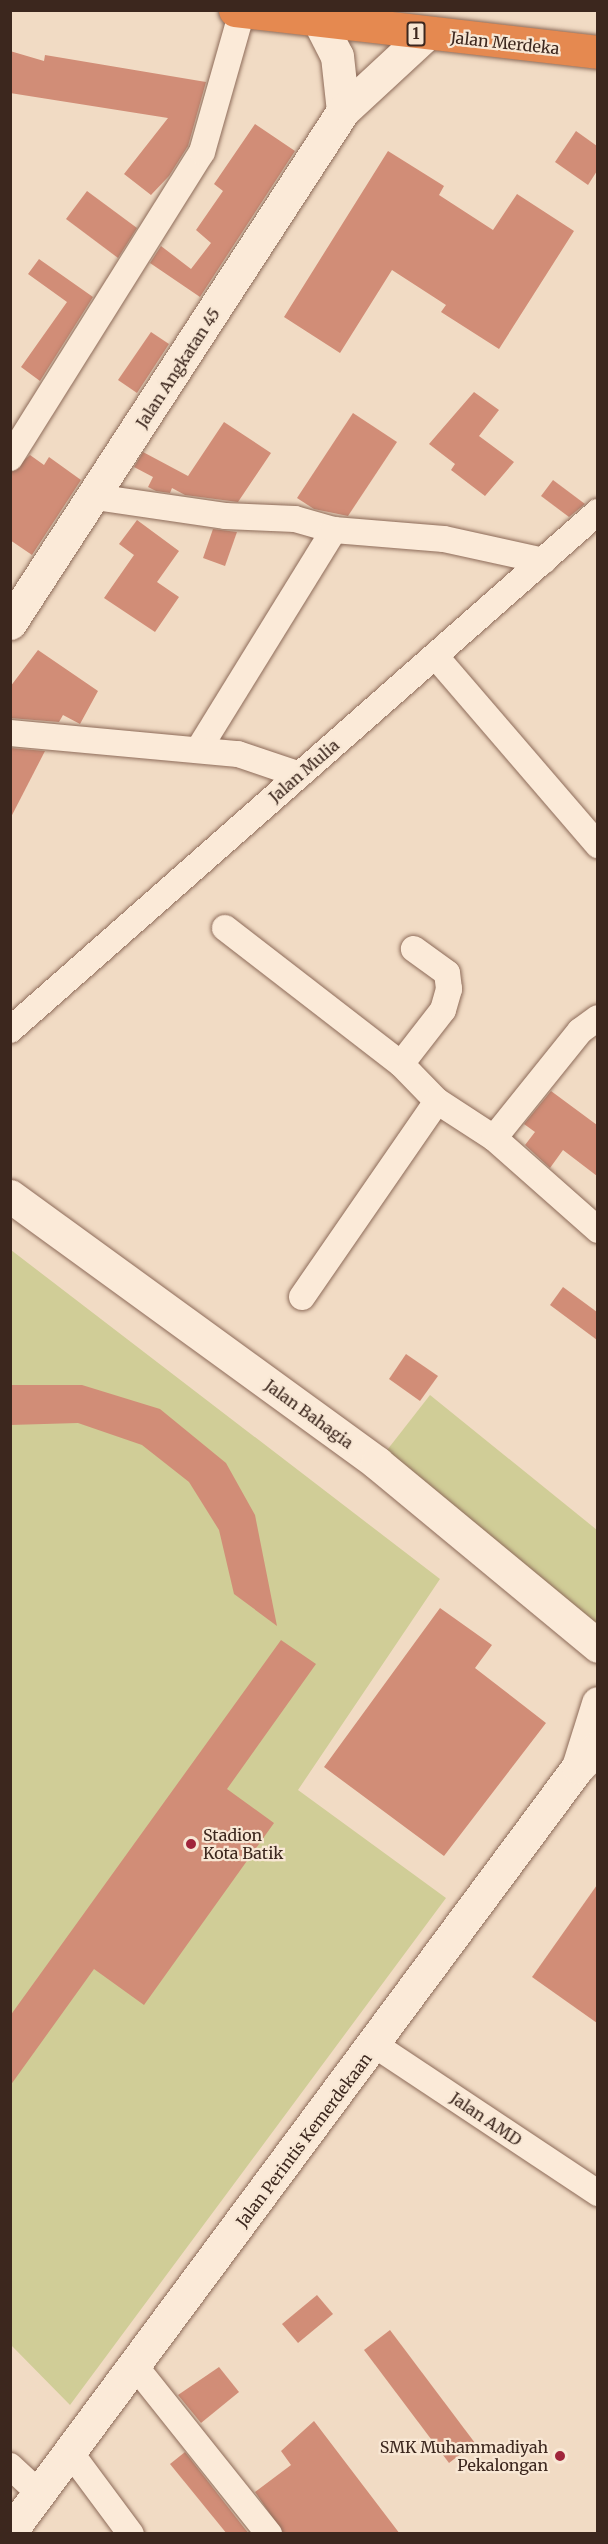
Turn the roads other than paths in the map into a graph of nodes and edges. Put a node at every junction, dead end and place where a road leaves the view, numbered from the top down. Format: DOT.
graph roads {
  1 [pos="239,11"];
  2 [pos="388,20"];
  3 [pos="319,21"];
  4 [pos="424,35"];
  5 [pos="597,52"];
  6 [pos="344,111"];
  7 [pos="15,442"];
  8 [pos="95,497"];
  9 [pos="597,512"];
  10 [pos="334,530"];
  11 [pos="544,561"];
  12 [pos="10,623"];
  13 [pos="437,658"];
  14 [pos="10,733"];
  15 [pos="200,749"];
  16 [pos="300,774"];
  17 [pos="597,845"];
  18 [pos="225,928"];
  19 [pos="414,949"];
  20 [pos="21,1007"];
  21 [pos="597,1018"];
  22 [pos="10,1030"];
  23 [pos="401,1064"];
  24 [pos="437,1101"];
  25 [pos="494,1138"];
  26 [pos="10,1196"];
  27 [pos="597,1230"];
  28 [pos="302,1297"];
  29 [pos="597,1646"];
  30 [pos="597,1703"];
  31 [pos="587,1758"];
  32 [pos="375,2045"];
  33 [pos="597,2193"];
  34 [pos="135,2366"];
  35 [pos="70,2452"];
  36 [pos="10,2466"];
  37 [pos="39,2493"];
  38 [pos="10,2532"];
  39 [pos="131,2534"];
  40 [pos="269,2534"];
  1 -- 3 [label="highway, Jalan Merdeka / 1"];
  1 -- 7 [label="street"];
  2 -- 3 [label="highway, Jalan Merdeka / 1"];
  2 -- 4 [label="highway, Jalan Merdeka / 1"];
  3 -- 6 [label="street"];
  4 -- 5 [label="highway, Jalan Merdeka / 1"];
  4 -- 6 [label="street, Jalan Angkatan 45"];
  6 -- 8 [label="street, Jalan Angkatan 45"];
  8 -- 10 [label="street"];
  8 -- 12 [label="street, Jalan Angkatan 45"];
  9 -- 11 [label="street, Jalan Mulia"];
  10 -- 11 [label="street"];
  10 -- 15 [label="street"];
  11 -- 13 [label="street, Jalan Mulia"];
  13 -- 16 [label="street, Jalan Mulia"];
  13 -- 17 [label="street"];
  14 -- 15 [label="street"];
  15 -- 16 [label="street"];
  16 -- 20 [label="street, Jalan Mulia"];
  18 -- 23 [label="street"];
  19 -- 23 [label="street"];
  20 -- 22 [label="street, Jalan Mulia"];
  21 -- 25 [label="street"];
  23 -- 24 [label="street"];
  24 -- 25 [label="street"];
  24 -- 28 [label="street"];
  25 -- 27 [label="street"];
  26 -- 29 [label="street, Jalan Bahagia"];
  30 -- 31 [label="street, Jalan Perintis Kemerdekaan"];
  31 -- 32 [label="street, Jalan Perintis Kemerdekaan"];
  32 -- 33 [label="street, Jalan AMD"];
  32 -- 34 [label="street, Jalan Perintis Kemerdekaan"];
  34 -- 35 [label="street, Jalan Perintis Kemerdekaan"];
  34 -- 40 [label="street"];
  35 -- 37 [label="street, Jalan Perintis Kemerdekaan"];
  35 -- 39 [label="street"];
  36 -- 37 [label="street"];
  37 -- 38 [label="street, Jalan Perintis Kemerdekaan"];
}
